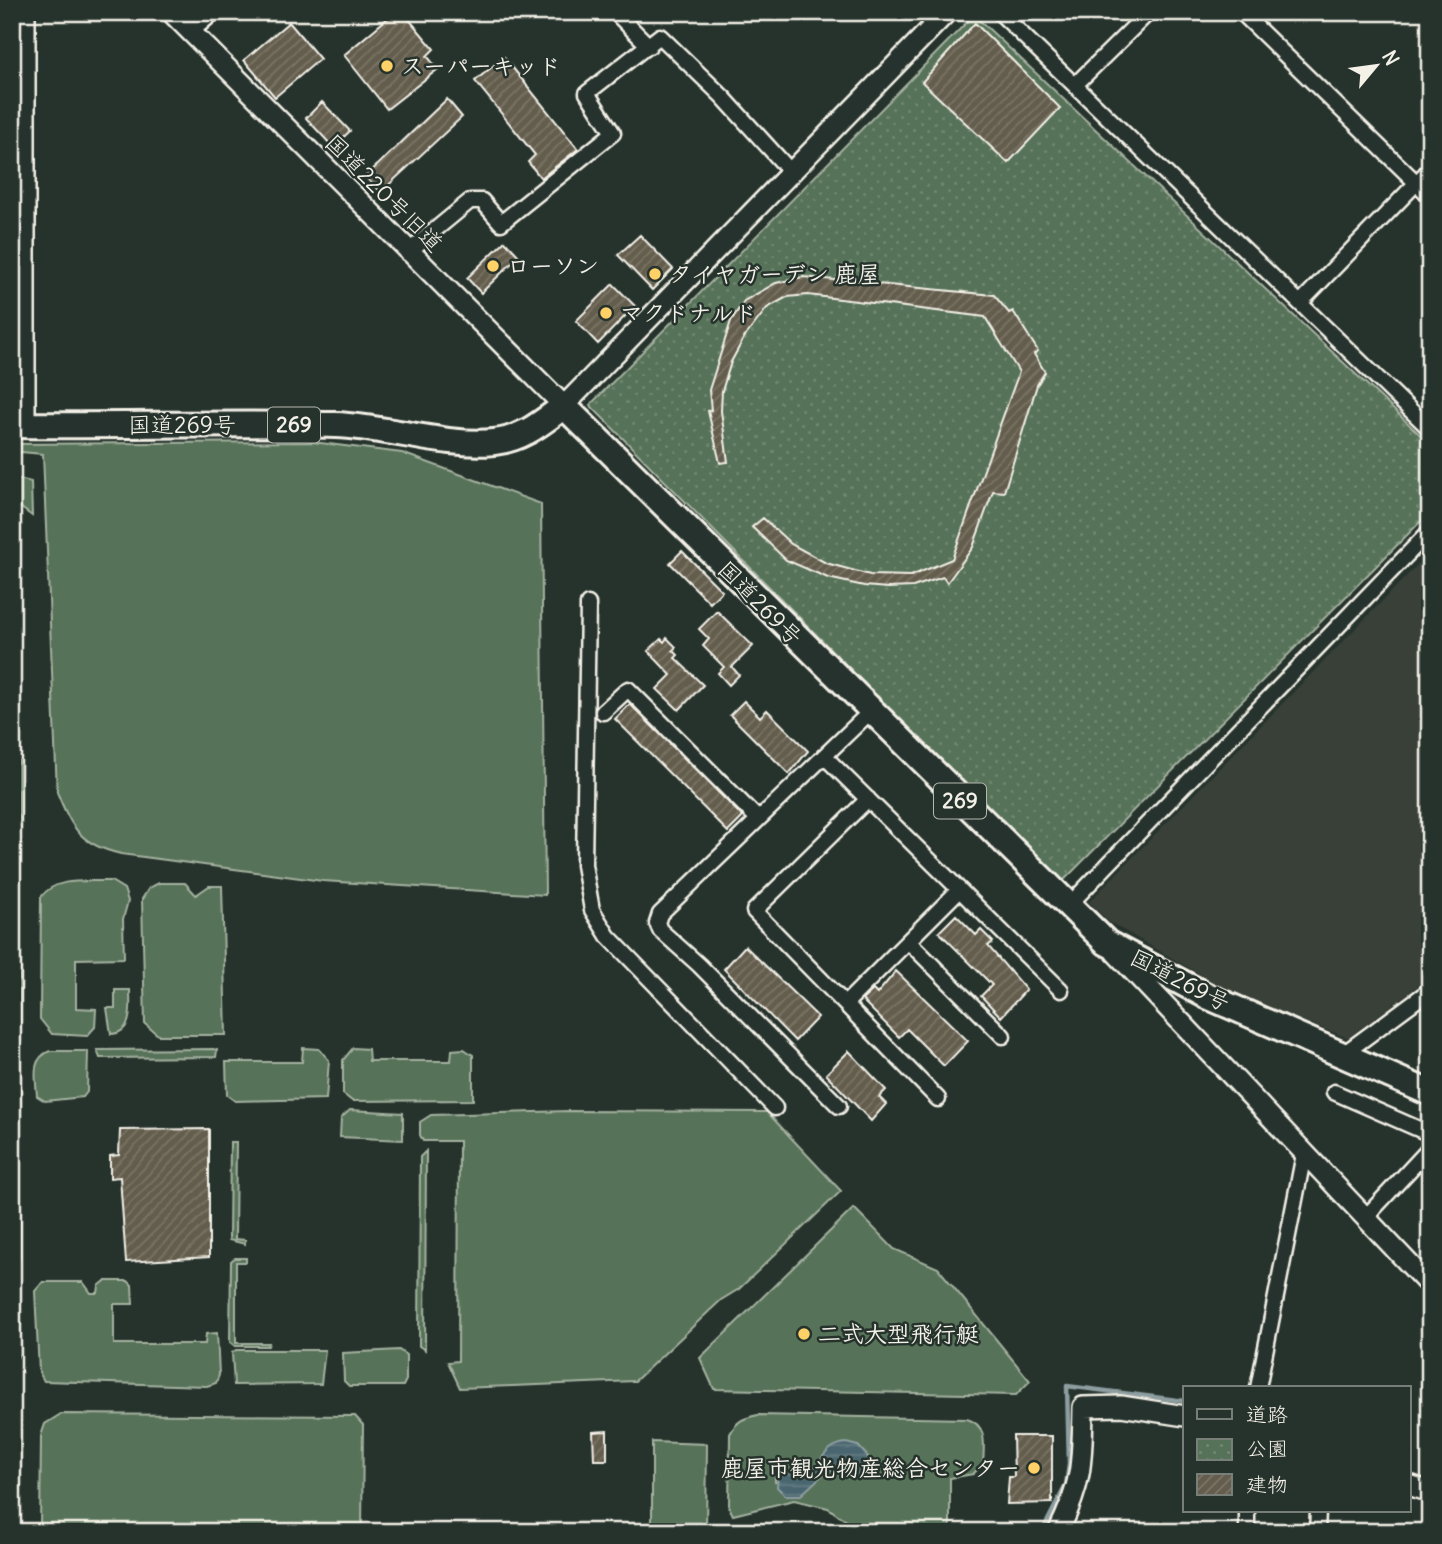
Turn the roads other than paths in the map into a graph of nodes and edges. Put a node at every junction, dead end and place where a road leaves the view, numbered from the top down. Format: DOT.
graph roads {
  1 [pos="25,12"];
  2 [pos="171,12"];
  3 [pos="214,12"];
  4 [pos="615,12"];
  5 [pos="947,12"];
  6 [pos="999,12"];
  7 [pos="1149,12"];
  8 [pos="1241,12"];
  9 [pos="191,32"];
  10 [pos="649,46"];
  11 [pos="1075,85"];
  12 [pos="1430,169"];
  13 [pos="792,173"];
  14 [pos="1416,183"];
  15 [pos="1430,196"];
  16 [pos="407,253"];
  17 [pos="1300,303"];
  18 [pos="564,406"];
  19 [pos="19,425"];
  20 [pos="1430,429"];
  21 [pos="1430,531"];
  22 [pos="588,604"];
  23 [pos="603,712"];
  24 [pos="870,712"];
  25 [pos="824,756"];
  26 [pos="868,799"];
  27 [pos="757,818"];
  28 [pos="959,890"];
  29 [pos="1068,906"];
  30 [pos="908,941"];
  31 [pos="1107,943"];
  32 [pos="1061,990"];
  33 [pos="1430,990"];
  34 [pos="846,1003"];
  35 [pos="1003,1036"];
  36 [pos="1342,1055"];
  37 [pos="1334,1092"];
  38 [pos="1430,1093"];
  39 [pos="938,1099"];
  40 [pos="839,1106"];
  41 [pos="775,1108"];
  42 [pos="1430,1134"];
  43 [pos="1430,1148"];
  44 [pos="1304,1154"];
  45 [pos="1365,1218"];
  46 [pos="1430,1286"];
  47 [pos="1258,1386"];
  48 [pos="1183,1416"];
  49 [pos="1410,1485"];
  50 [pos="1430,1492"];
  51 [pos="1247,1512"];
  52 [pos="1318,1512"];
  53 [pos="1058,1532"];
  54 [pos="1247,1532"];
  55 [pos="1317,1532"];
  1 -- 19 [label="street"];
  2 -- 9 [label="street, 国道220号旧道"];
  3 -- 9 [label="street"];
  4 -- 10 [label="street"];
  5 -- 13 [label="street"];
  6 -- 11 [label="street"];
  7 -- 11 [label="street"];
  8 -- 14 [label="street"];
  9 -- 16 [label="street, 国道220号旧道"];
  10 -- 13 [label="street"];
  10 -- 16 [label="street"];
  11 -- 17 [label="street"];
  12 -- 14 [label="street"];
  13 -- 18 [label="street"];
  14 -- 15 [label="street"];
  14 -- 17 [label="street"];
  16 -- 18 [label="street, 国道220号旧道"];
  17 -- 20 [label="street"];
  18 -- 19 [label="highway, 国道269号 / 269"];
  18 -- 24 [label="highway, 国道269号 / 269"];
  21 -- 29 [label="street"];
  22 -- 41 [label="street"];
  23 -- 27 [label="street"];
  24 -- 25 [label="street"];
  24 -- 29 [label="highway, 国道269号 / 269"];
  25 -- 26 [label="street"];
  25 -- 27 [label="street"];
  26 -- 28 [label="street"];
  26 -- 34 [label="street"];
  27 -- 40 [label="street"];
  28 -- 30 [label="street"];
  28 -- 32 [label="street"];
  29 -- 31 [label="highway, 国道269号 / 269"];
  30 -- 34 [label="street"];
  30 -- 35 [label="street"];
  31 -- 36 [label="highway, 国道269号 / 269"];
  31 -- 44 [label="street"];
  33 -- 36 [label="street"];
  34 -- 39 [label="street"];
  36 -- 38 [label="highway, 国道269号 / 269"];
  37 -- 42 [label="street"];
  43 -- 45 [label="street"];
  44 -- 45 [label="street"];
  44 -- 47 [label="street"];
  45 -- 46 [label="street"];
  48 -- 53 [label="street"];
  49 -- 50 [label="street"];
  51 -- 54 [label="street"];
  52 -- 55 [label="street"];
}
